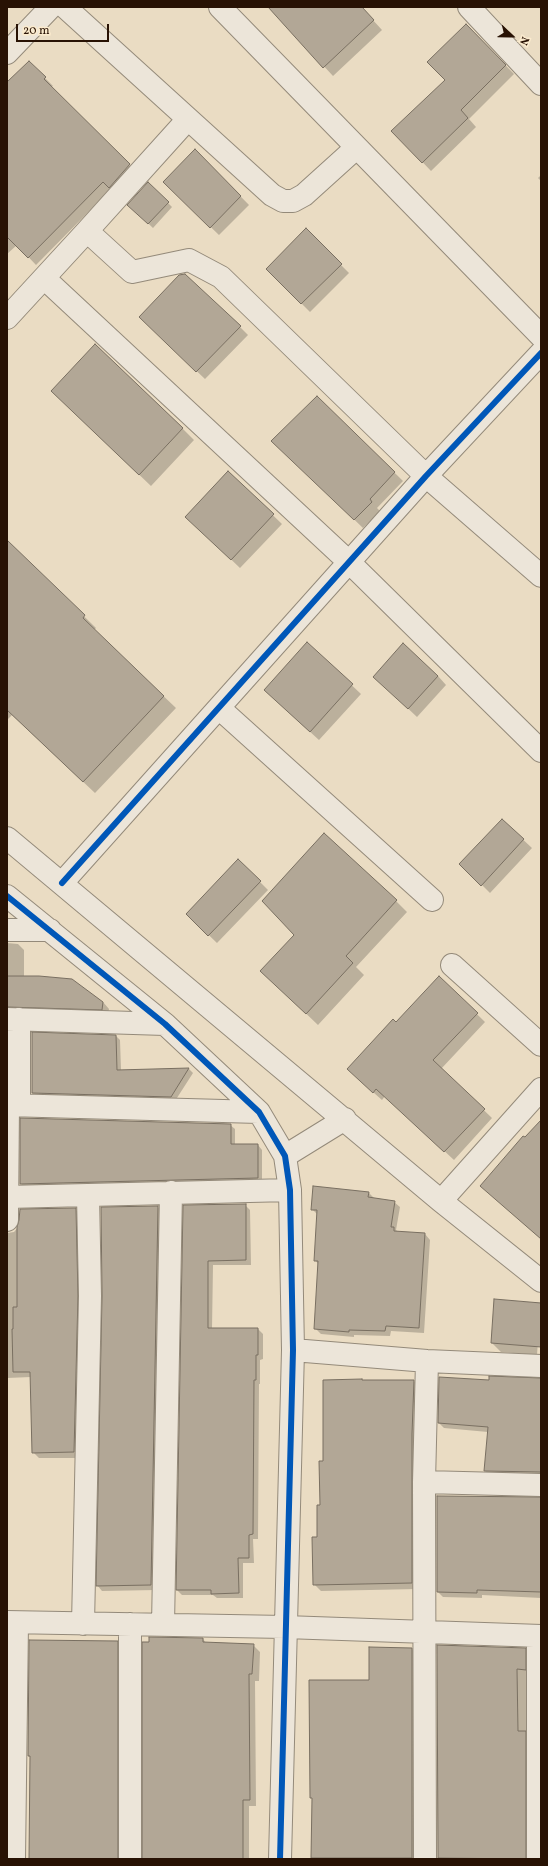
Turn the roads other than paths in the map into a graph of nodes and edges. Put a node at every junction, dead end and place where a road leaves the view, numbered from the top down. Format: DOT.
graph roads {
  1 [pos="51,7"];
  2 [pos="65,7"];
  3 [pos="220,7"];
  4 [pos="469,7"];
  5 [pos="7,53"];
  6 [pos="541,84"];
  7 [pos="188,119"];
  8 [pos="356,148"];
  9 [pos="87,231"];
  10 [pos="44,278"];
  11 [pos="7,318"];
  12 [pos="541,336"];
  13 [pos="541,354"];
  14 [pos="426,476"];
  15 [pos="350,563"];
  16 [pos="541,576"];
  17 [pos="219,708"];
  18 [pos="541,751"];
  19 [pos="7,838"];
  20 [pos="62,883"];
  21 [pos="7,896"];
  22 [pos="432,900"];
  23 [pos="7,930"];
  24 [pos="50,930"];
  25 [pos="452,965"];
  26 [pos="13,1019"];
  27 [pos="165,1024"];
  28 [pos="541,1045"];
  29 [pos="541,1089"];
  30 [pos="11,1105"];
  31 [pos="259,1112"];
  32 [pos="344,1119"];
  33 [pos="285,1156"];
  34 [pos="290,1190"];
  35 [pos="171,1192"];
  36 [pos="88,1195"];
  37 [pos="7,1197"];
  38 [pos="442,1201"];
  39 [pos="7,1220"];
  40 [pos="541,1281"];
  41 [pos="293,1350"];
  42 [pos="427,1361"];
  43 [pos="541,1366"];
  44 [pos="424,1482"];
  45 [pos="541,1485"];
  46 [pos="12,1622"];
  47 [pos="83,1624"];
  48 [pos="130,1624"];
  49 [pos="163,1625"];
  50 [pos="285,1627"];
  51 [pos="425,1632"];
  52 [pos="539,1636"];
  53 [pos="11,1768"];
  54 [pos="14,1859"];
  55 [pos="130,1859"];
  56 [pos="280,1859"];
  57 [pos="425,1859"];
  58 [pos="538,1859"];
  1 -- 5 [label="street"];
  2 -- 7 [label="street"];
  3 -- 8 [label="street"];
  4 -- 6 [label="street"];
  7 -- 8 [label="street"];
  7 -- 9 [label="street"];
  8 -- 12 [label="street"];
  9 -- 10 [label="street"];
  9 -- 14 [label="street"];
  10 -- 11 [label="street"];
  10 -- 15 [label="street"];
  13 -- 14 [label="street"];
  14 -- 15 [label="street"];
  14 -- 16 [label="street"];
  15 -- 17 [label="street"];
  15 -- 18 [label="street"];
  17 -- 20 [label="street"];
  17 -- 22 [label="street"];
  19 -- 20 [label="street"];
  20 -- 32 [label="street"];
  21 -- 24 [label="street"];
  23 -- 24 [label="street"];
  24 -- 27 [label="street"];
  25 -- 28 [label="street"];
  26 -- 27 [label="street"];
  26 -- 30 [label="street"];
  27 -- 31 [label="street"];
  29 -- 38 [label="street"];
  30 -- 31 [label="street"];
  30 -- 37 [label="street"];
  31 -- 33 [label="street"];
  32 -- 33 [label="street"];
  32 -- 38 [label="street"];
  33 -- 34 [label="street"];
  34 -- 35 [label="street"];
  34 -- 41 [label="street"];
  35 -- 36 [label="street"];
  35 -- 49 [label="street"];
  36 -- 37 [label="street"];
  36 -- 47 [label="street"];
  37 -- 39 [label="street"];
  38 -- 40 [label="street"];
  41 -- 42 [label="street"];
  41 -- 50 [label="street"];
  42 -- 43 [label="street"];
  42 -- 44 [label="street"];
  44 -- 45 [label="street"];
  44 -- 51 [label="street"];
  46 -- 47 [label="street"];
  46 -- 53 [label="street"];
  47 -- 48 [label="street"];
  48 -- 49 [label="street"];
  48 -- 55 [label="street"];
  49 -- 50 [label="street"];
  50 -- 51 [label="street"];
  50 -- 56 [label="street"];
  51 -- 52 [label="street"];
  51 -- 57 [label="street"];
  52 -- 58 [label="street"];
  53 -- 54 [label="street"];
}
